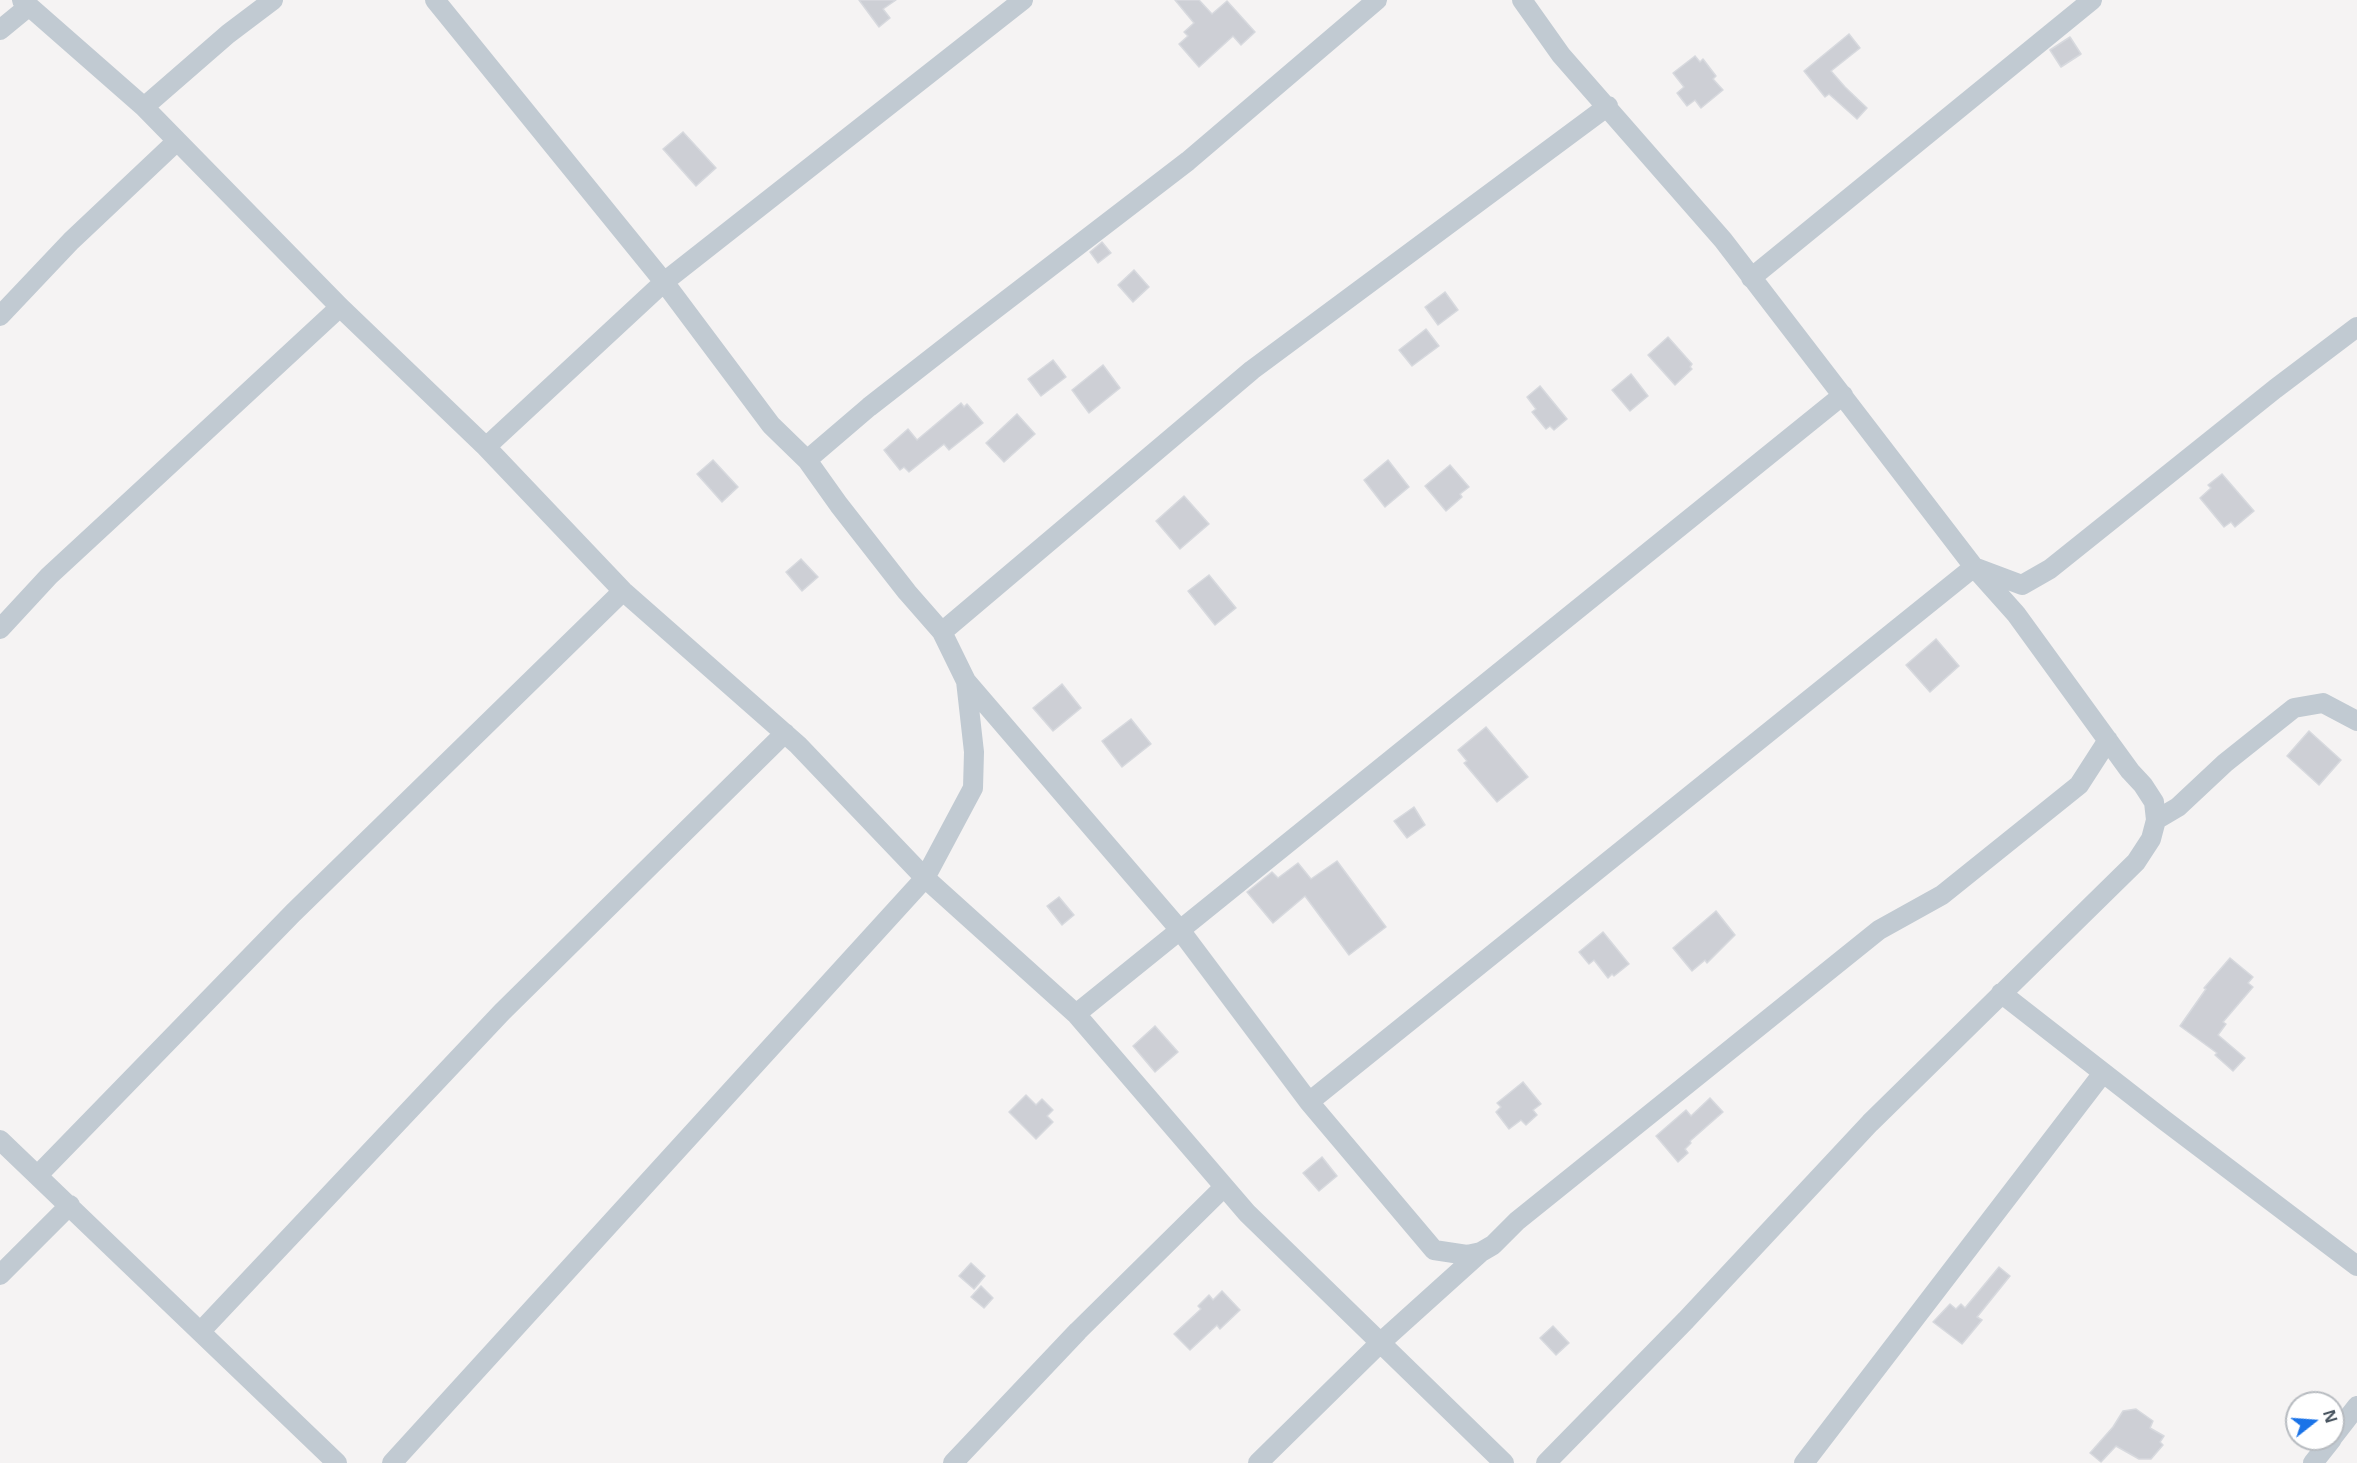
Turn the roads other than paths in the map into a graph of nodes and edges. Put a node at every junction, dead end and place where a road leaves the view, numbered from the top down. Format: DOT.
graph roads {
  1 [pos="273,0"];
  2 [pos="435,0"];
  3 [pos="1023,0"];
  4 [pos="1377,0"];
  5 [pos="1522,0"];
  6 [pos="2092,0"];
  7 [pos="25,3"];
  8 [pos="0,30"];
  9 [pos="1608,106"];
  10 [pos="144,107"];
  11 [pos="177,141"];
  12 [pos="1751,278"];
  13 [pos="664,282"];
  14 [pos="340,307"];
  15 [pos="0,316"];
  16 [pos="2357,327"];
  17 [pos="1843,395"];
  18 [pos="486,447"];
  19 [pos="807,460"];
  20 [pos="1974,567"];
  21 [pos="623,591"];
  22 [pos="0,629"];
  23 [pos="942,632"];
  24 [pos="966,681"];
  25 [pos="2357,721"];
  26 [pos="784,733"];
  27 [pos="2108,740"];
  28 [pos="2156,820"];
  29 [pos="925,878"];
  30 [pos="1180,930"];
  31 [pos="2001,993"];
  32 [pos="1076,1014"];
  33 [pos="2103,1073"];
  34 [pos="1309,1102"];
  35 [pos="0,1140"];
  36 [pos="38,1175"];
  37 [pos="1224,1187"];
  38 [pos="70,1205"];
  39 [pos="1482,1252"];
  40 [pos="2357,1266"];
  41 [pos="0,1275"];
  42 [pos="201,1332"];
  43 [pos="1380,1343"];
  44 [pos="2357,1406"];
  45 [pos="2345,1421"];
  46 [pos="2322,1451"];
  47 [pos="337,1463"];
  48 [pos="392,1463"];
  49 [pos="953,1463"];
  50 [pos="1258,1463"];
  51 [pos="1504,1463"];
  52 [pos="1546,1463"];
  53 [pos="1804,1463"];
  54 [pos="2313,1463"];
  1 -- 10 [label="street"];
  2 -- 13 [label="street"];
  3 -- 13 [label="street"];
  4 -- 19 [label="street"];
  5 -- 9 [label="street"];
  6 -- 12 [label="street"];
  7 -- 8 [label="street"];
  7 -- 10 [label="street"];
  9 -- 12 [label="street"];
  9 -- 23 [label="street"];
  10 -- 11 [label="street"];
  11 -- 14 [label="street"];
  11 -- 15 [label="street"];
  12 -- 17 [label="street"];
  13 -- 18 [label="street"];
  13 -- 19 [label="street"];
  14 -- 18 [label="street"];
  14 -- 22 [label="street"];
  16 -- 20 [label="street"];
  17 -- 20 [label="street"];
  17 -- 30 [label="street"];
  18 -- 21 [label="street"];
  19 -- 23 [label="street"];
  20 -- 27 [label="street"];
  20 -- 34 [label="street"];
  21 -- 26 [label="street"];
  21 -- 36 [label="street"];
  23 -- 24 [label="street"];
  24 -- 29 [label="street"];
  24 -- 30 [label="street"];
  25 -- 28 [label="street"];
  26 -- 29 [label="street"];
  26 -- 42 [label="street"];
  27 -- 28 [label="street"];
  27 -- 39 [label="street"];
  28 -- 31 [label="street"];
  29 -- 32 [label="street"];
  29 -- 48 [label="street"];
  30 -- 32 [label="street"];
  30 -- 34 [label="street"];
  31 -- 33 [label="street"];
  31 -- 52 [label="street"];
  32 -- 37 [label="street"];
  33 -- 40 [label="street"];
  33 -- 53 [label="street"];
  34 -- 39 [label="street"];
  35 -- 36 [label="street"];
  36 -- 38 [label="street"];
  37 -- 43 [label="street"];
  37 -- 49 [label="street"];
  38 -- 41 [label="street"];
  38 -- 42 [label="street"];
  39 -- 43 [label="street"];
  42 -- 47 [label="street"];
  43 -- 50 [label="street"];
  43 -- 51 [label="street"];
  44 -- 45 [label="street"];
  46 -- 54 [label="street"];
}
